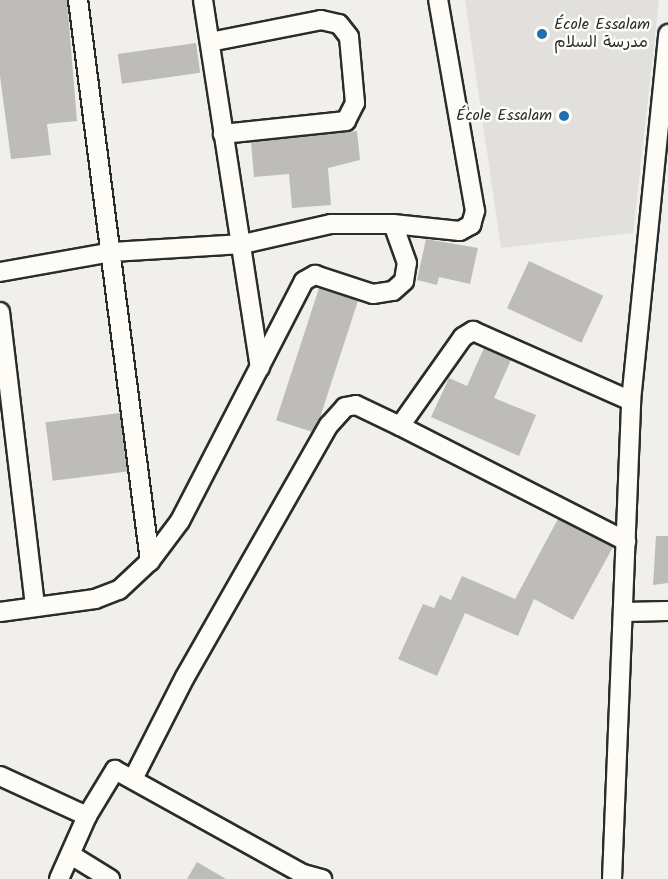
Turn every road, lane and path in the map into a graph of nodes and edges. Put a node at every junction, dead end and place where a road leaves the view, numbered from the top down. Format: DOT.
graph roads {
  1 [pos="78,0"];
  2 [pos="203,0"];
  3 [pos="438,0"];
  4 [pos="668,34"];
  5 [pos="210,42"];
  6 [pos="223,134"];
  7 [pos="393,224"];
  8 [pos="243,244"];
  9 [pos="112,252"];
  10 [pos="0,273"];
  11 [pos="0,312"];
  12 [pos="260,368"];
  13 [pos="631,401"];
  14 [pos="400,426"];
  15 [pos="626,541"];
  16 [pos="150,561"];
  17 [pos="35,607"];
  18 [pos="668,611"];
  19 [pos="0,612"];
  20 [pos="623,612"];
  21 [pos="0,776"];
  22 [pos="133,779"];
  23 [pos="87,816"];
  24 [pos="71,855"];
  25 [pos="59,879"];
  26 [pos="110,879"];
  27 [pos="322,879"];
  28 [pos="612,879"];
  1 -- 9 [label="street"];
  2 -- 5 [label="street"];
  3 -- 7 [label="street"];
  4 -- 13 [label="street"];
  5 -- 6 [label="street"];
  5 -- 6 [label="street"];
  6 -- 8 [label="street"];
  7 -- 8 [label="street"];
  7 -- 12 [label="street"];
  8 -- 9 [label="street"];
  8 -- 12 [label="street"];
  9 -- 10 [label="street"];
  9 -- 16 [label="street"];
  11 -- 17 [label="street"];
  12 -- 16 [label="street"];
  13 -- 14 [label="street"];
  13 -- 15 [label="street"];
  14 -- 15 [label="street"];
  14 -- 22 [label="street"];
  15 -- 20 [label="street"];
  16 -- 17 [label="street"];
  17 -- 19 [label="street"];
  18 -- 20 [label="street"];
  20 -- 28 [label="street"];
  21 -- 23 [label="street"];
  22 -- 23 [label="street"];
  22 -- 27 [label="street"];
  23 -- 24 [label="street"];
  24 -- 25 [label="street"];
  24 -- 26 [label="street"];
}
